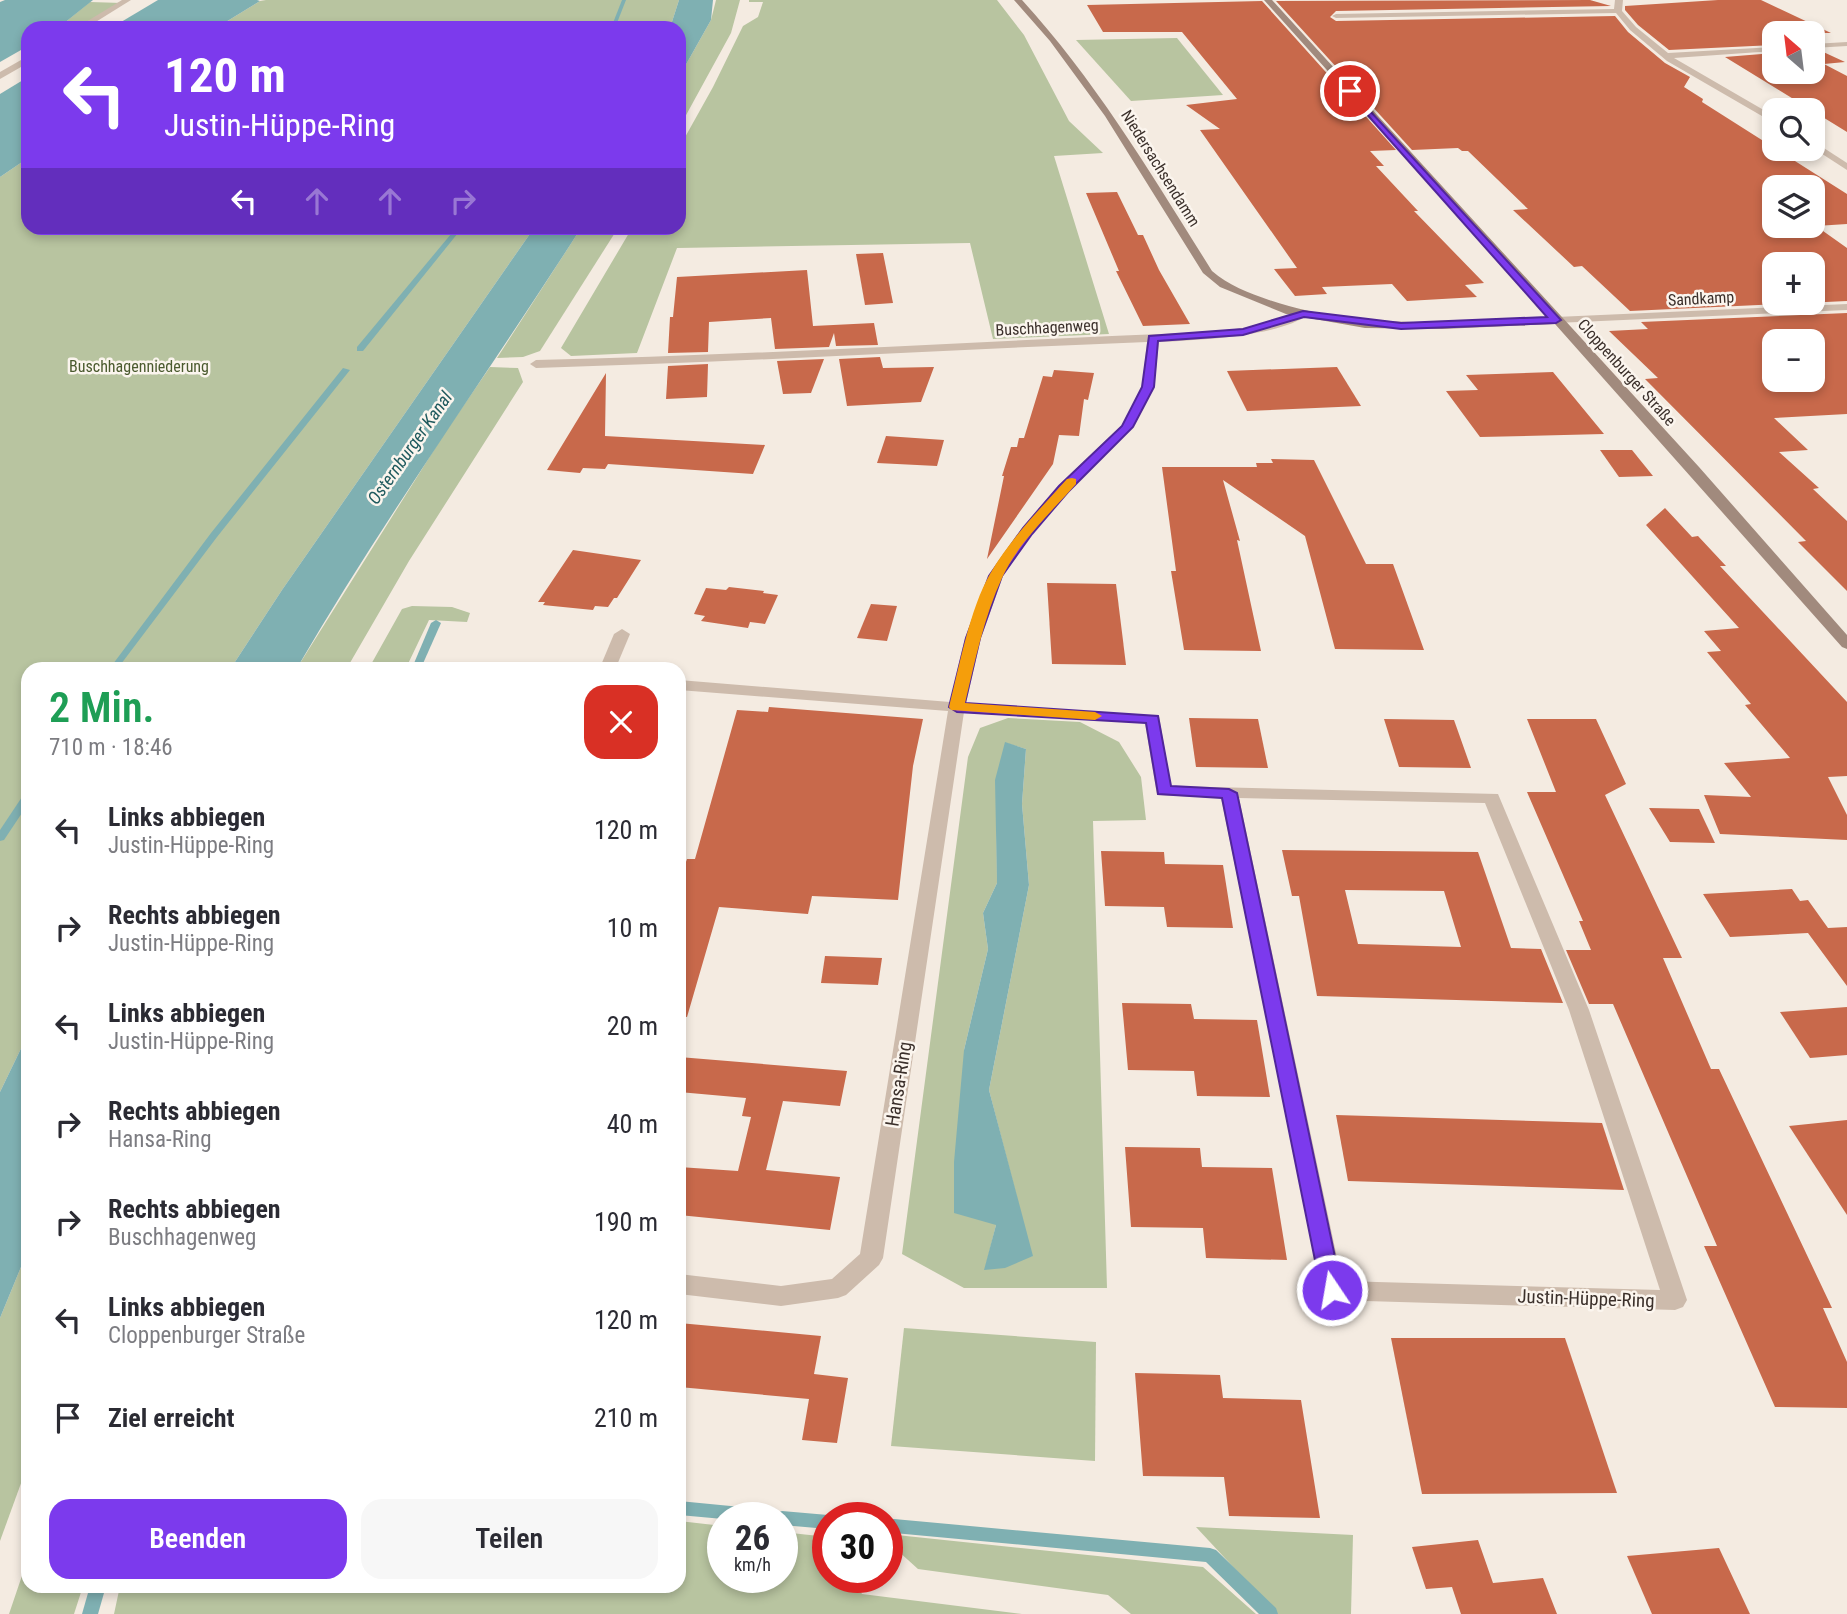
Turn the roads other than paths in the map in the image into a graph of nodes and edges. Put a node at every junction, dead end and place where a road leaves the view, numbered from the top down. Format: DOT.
graph roads {
  1 [pos="127,0"];
  2 [pos="1018,0"];
  3 [pos="1268,0"];
  4 [pos="1619,0"];
  5 [pos="1618,11"];
  6 [pos="1336,16"];
  7 [pos="92,21"];
  8 [pos="1847,44"];
  9 [pos="1825,45"];
  10 [pos="1762,50"];
  11 [pos="1667,56"];
  12 [pos="21,64"];
  13 [pos="0,76"];
  14 [pos="1762,113"];
  15 [pos="1825,152"];
  16 [pos="1847,167"];
  17 [pos="1847,307"];
  18 [pos="1303,314"];
  19 [pos="1556,320"];
  20 [pos="1153,338"];
  21 [pos="536,364"];
  22 [pos="622,634"];
  23 [pos="1847,644"];
  24 [pos="607,662"];
  25 [pos="686,686"];
  26 [pos="957,707"];
  27 [pos="1229,793"];
  28 [pos="686,1285"];
  1 -- 7 [label="street"];
  2 -- 18 [label="main road, Niedersachsendamm"];
  3 -- 19 [label="main road, Cloppenburger Straße"];
  4 -- 5 [label="street"];
  5 -- 6 [label="street"];
  5 -- 11 [label="street"];
  8 -- 9 [label="street"];
  10 -- 11 [label="street"];
  11 -- 14 [label="street"];
  12 -- 13 [label="street"];
  15 -- 16 [label="street"];
  17 -- 19 [label="street, Sandkamp"];
  18 -- 19 [label="main road, Buschhagenweg"];
  18 -- 20 [label="street, Buschhagenweg"];
  19 -- 23 [label="main road, Cloppenburger Straße"];
  20 -- 21 [label="street, Buschhagenweg"];
  20 -- 26 [label="street, Hansa-Ring"];
  22 -- 24 [label="street"];
  25 -- 26 [label="street"];
  26 -- 27 [label="street, Justin-Hüppe-Ring"];
  26 -- 28 [label="street, Hansa-Ring"];
  27 -- 27 [label="street, Justin-Hüppe-Ring"];
}
